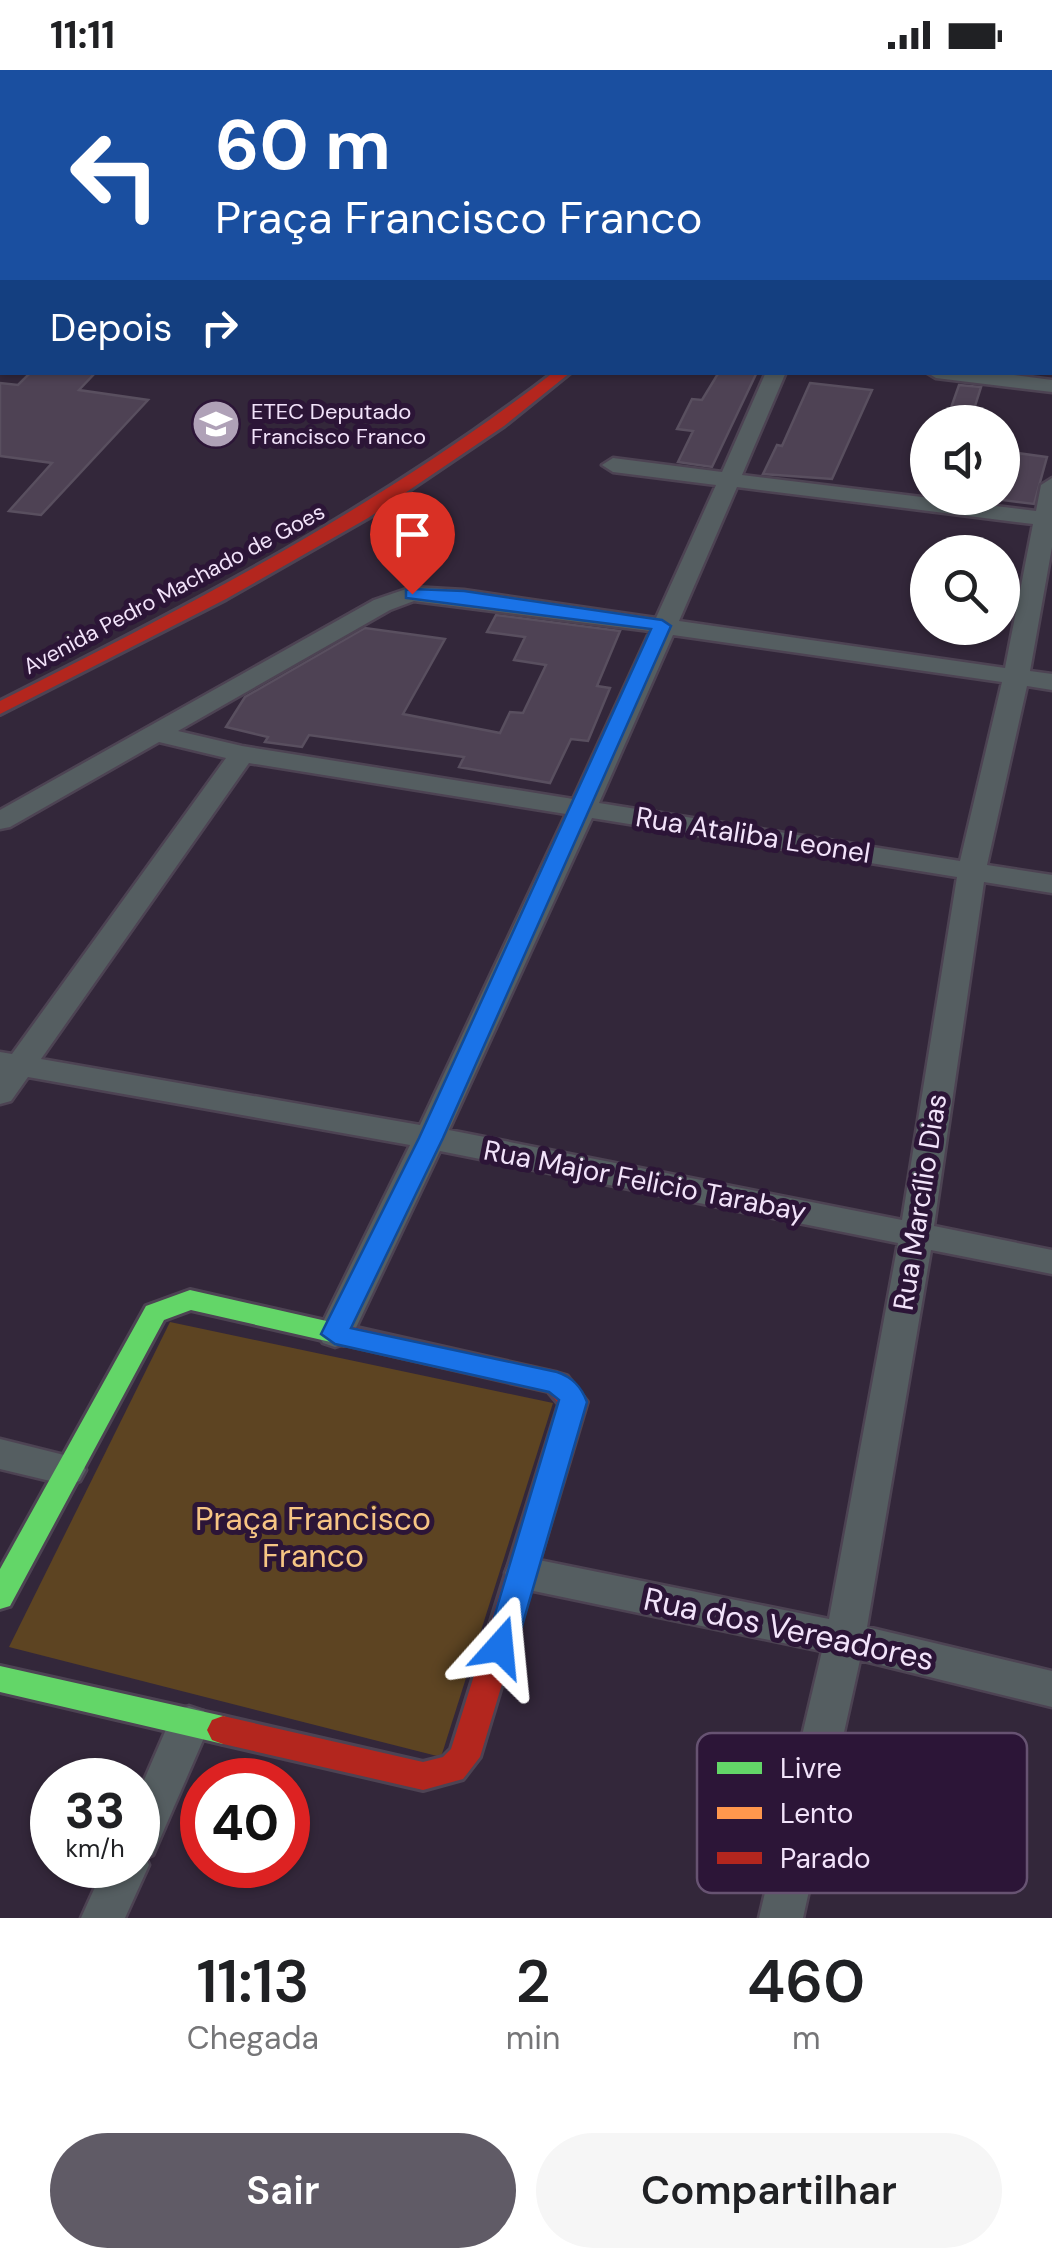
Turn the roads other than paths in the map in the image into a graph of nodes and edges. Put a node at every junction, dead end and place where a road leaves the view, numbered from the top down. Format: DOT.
graph roads {
  1 [pos="532,375"];
  2 [pos="560,375"];
  3 [pos="775,375"];
  4 [pos="961,375"];
  5 [pos="1052,386"];
  6 [pos="613,465"];
  7 [pos="730,478"];
  8 [pos="1052,485"];
  9 [pos="1049,520"];
  10 [pos="662,626"];
  11 [pos="1016,677"];
  12 [pos="1052,682"];
  13 [pos="0,684"];
  14 [pos="0,708"];
  15 [pos="159,734"];
  16 [pos="242,754"];
  17 [pos="583,806"];
  18 [pos="0,820"];
  19 [pos="972,871"];
  20 [pos="1052,884"];
  21 [pos="6,1074"];
  22 [pos="431,1138"];
  23 [pos="916,1236"];
  24 [pos="1052,1262"];
  25 [pos="335,1334"];
  26 [pos="0,1454"];
  27 [pos="67,1470"];
  28 [pos="524,1574"];
  29 [pos="0,1597"];
  30 [pos="844,1638"];
  31 [pos="0,1679"];
  32 [pos="1052,1689"];
  33 [pos="189,1724"];
  34 [pos="823,1733"];
  35 [pos="160,1791"];
  36 [pos="117,1888"];
  37 [pos="787,1893"];
  38 [pos="103,1918"];
  39 [pos="781,1918"];
  1 -- 13 [label="street, Avenida Pedro Machado de Goes"];
  2 -- 14 [label="street, Avenida Pedro Machado de Goes"];
  3 -- 7 [label="street"];
  4 -- 5 [label="street"];
  6 -- 7 [label="street"];
  7 -- 9 [label="street"];
  7 -- 10 [label="street"];
  8 -- 9 [label="street, Rua Marcílio Dias"];
  9 -- 11 [label="street, Rua Marcílio Dias"];
  10 -- 11 [label="street"];
  10 -- 15 [label="street"];
  10 -- 17 [label="street"];
  11 -- 12 [label="street"];
  11 -- 19 [label="street, Rua Marcílio Dias"];
  15 -- 16 [label="street, Rua Ataliba Leonel"];
  15 -- 18 [label="street"];
  16 -- 17 [label="street, Rua Ataliba Leonel"];
  16 -- 21 [label="street"];
  17 -- 19 [label="street, Rua Ataliba Leonel"];
  17 -- 22 [label="street"];
  19 -- 20 [label="street, Rua Ataliba Leonel"];
  19 -- 23 [label="street, Rua Marcílio Dias"];
  21 -- 22 [label="street, Rua Major Felicio Tarabay"];
  22 -- 23 [label="street, Rua Major Felicio Tarabay"];
  22 -- 25 [label="street"];
  23 -- 24 [label="street, Rua Major Felicio Tarabay"];
  23 -- 30 [label="street, Rua Marcílio Dias"];
  25 -- 27 [label="street"];
  25 -- 28 [label="street"];
  26 -- 27 [label="street"];
  27 -- 29 [label="street"];
  28 -- 30 [label="street, Rua dos Vereadores"];
  28 -- 33 [label="street"];
  30 -- 32 [label="street, Rua dos Vereadores"];
  30 -- 34 [label="street, Rua Marcílio Dias"];
  31 -- 33 [label="street"];
  33 -- 35 [label="street"];
  36 -- 38 [label="street"];
  37 -- 39 [label="street, Rua Marcílio Dias"];
}
